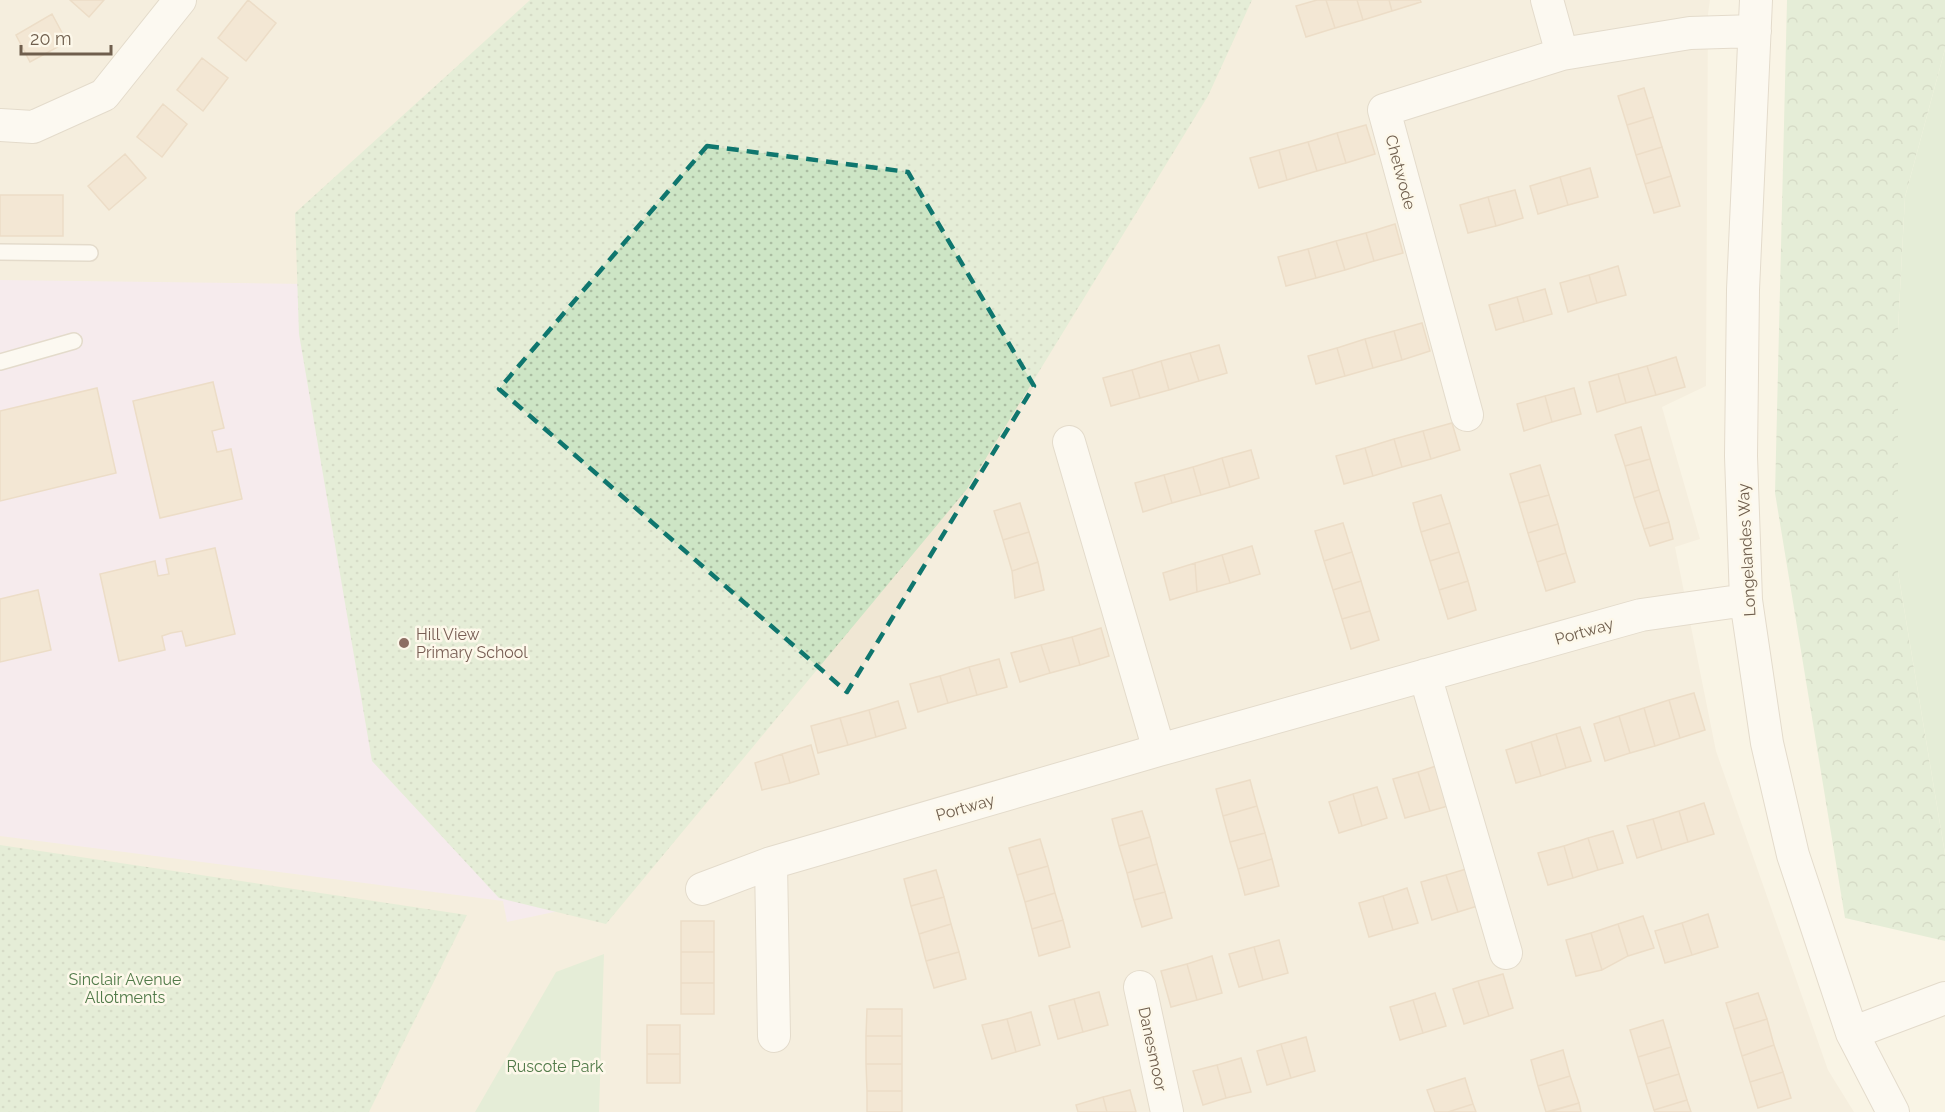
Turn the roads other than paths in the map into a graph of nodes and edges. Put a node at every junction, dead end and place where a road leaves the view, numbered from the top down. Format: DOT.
graph roads {
  1 [pos="180,0"];
  2 [pos="1547,0"];
  3 [pos="1756,0"];
  4 [pos="1755,31"];
  5 [pos="1562,54"];
  6 [pos="0,125"];
  7 [pos="0,252"];
  8 [pos="90,253"];
  9 [pos="74,341"];
  10 [pos="0,362"];
  11 [pos="1467,415"];
  12 [pos="1069,442"];
  13 [pos="1746,600"];
  14 [pos="1425,675"];
  15 [pos="1159,750"];
  16 [pos="771,863"];
  17 [pos="702,889"];
  18 [pos="1506,953"];
  19 [pos="1140,987"];
  20 [pos="1945,998"];
  21 [pos="1852,1033"];
  22 [pos="774,1036"];
  23 [pos="1884,1110"];
  24 [pos="1167,1112"];
  1 -- 6 [label="street"];
  2 -- 5 [label="street"];
  3 -- 4 [label="street, Longelandes Way"];
  4 -- 5 [label="street, Chetwode"];
  4 -- 13 [label="street, Longelandes Way"];
  5 -- 11 [label="street, Chetwode"];
  7 -- 8 [label="lane"];
  9 -- 10 [label="lane"];
  12 -- 15 [label="street"];
  13 -- 14 [label="street, Portway"];
  13 -- 21 [label="street, Longelandes Way"];
  14 -- 15 [label="street, Portway"];
  14 -- 18 [label="street"];
  15 -- 16 [label="street, Portway"];
  16 -- 17 [label="street, Portway"];
  16 -- 22 [label="street"];
  19 -- 24 [label="street, Danesmoor"];
  20 -- 21 [label="street"];
  21 -- 23 [label="street, Longelandes Way"];
}
